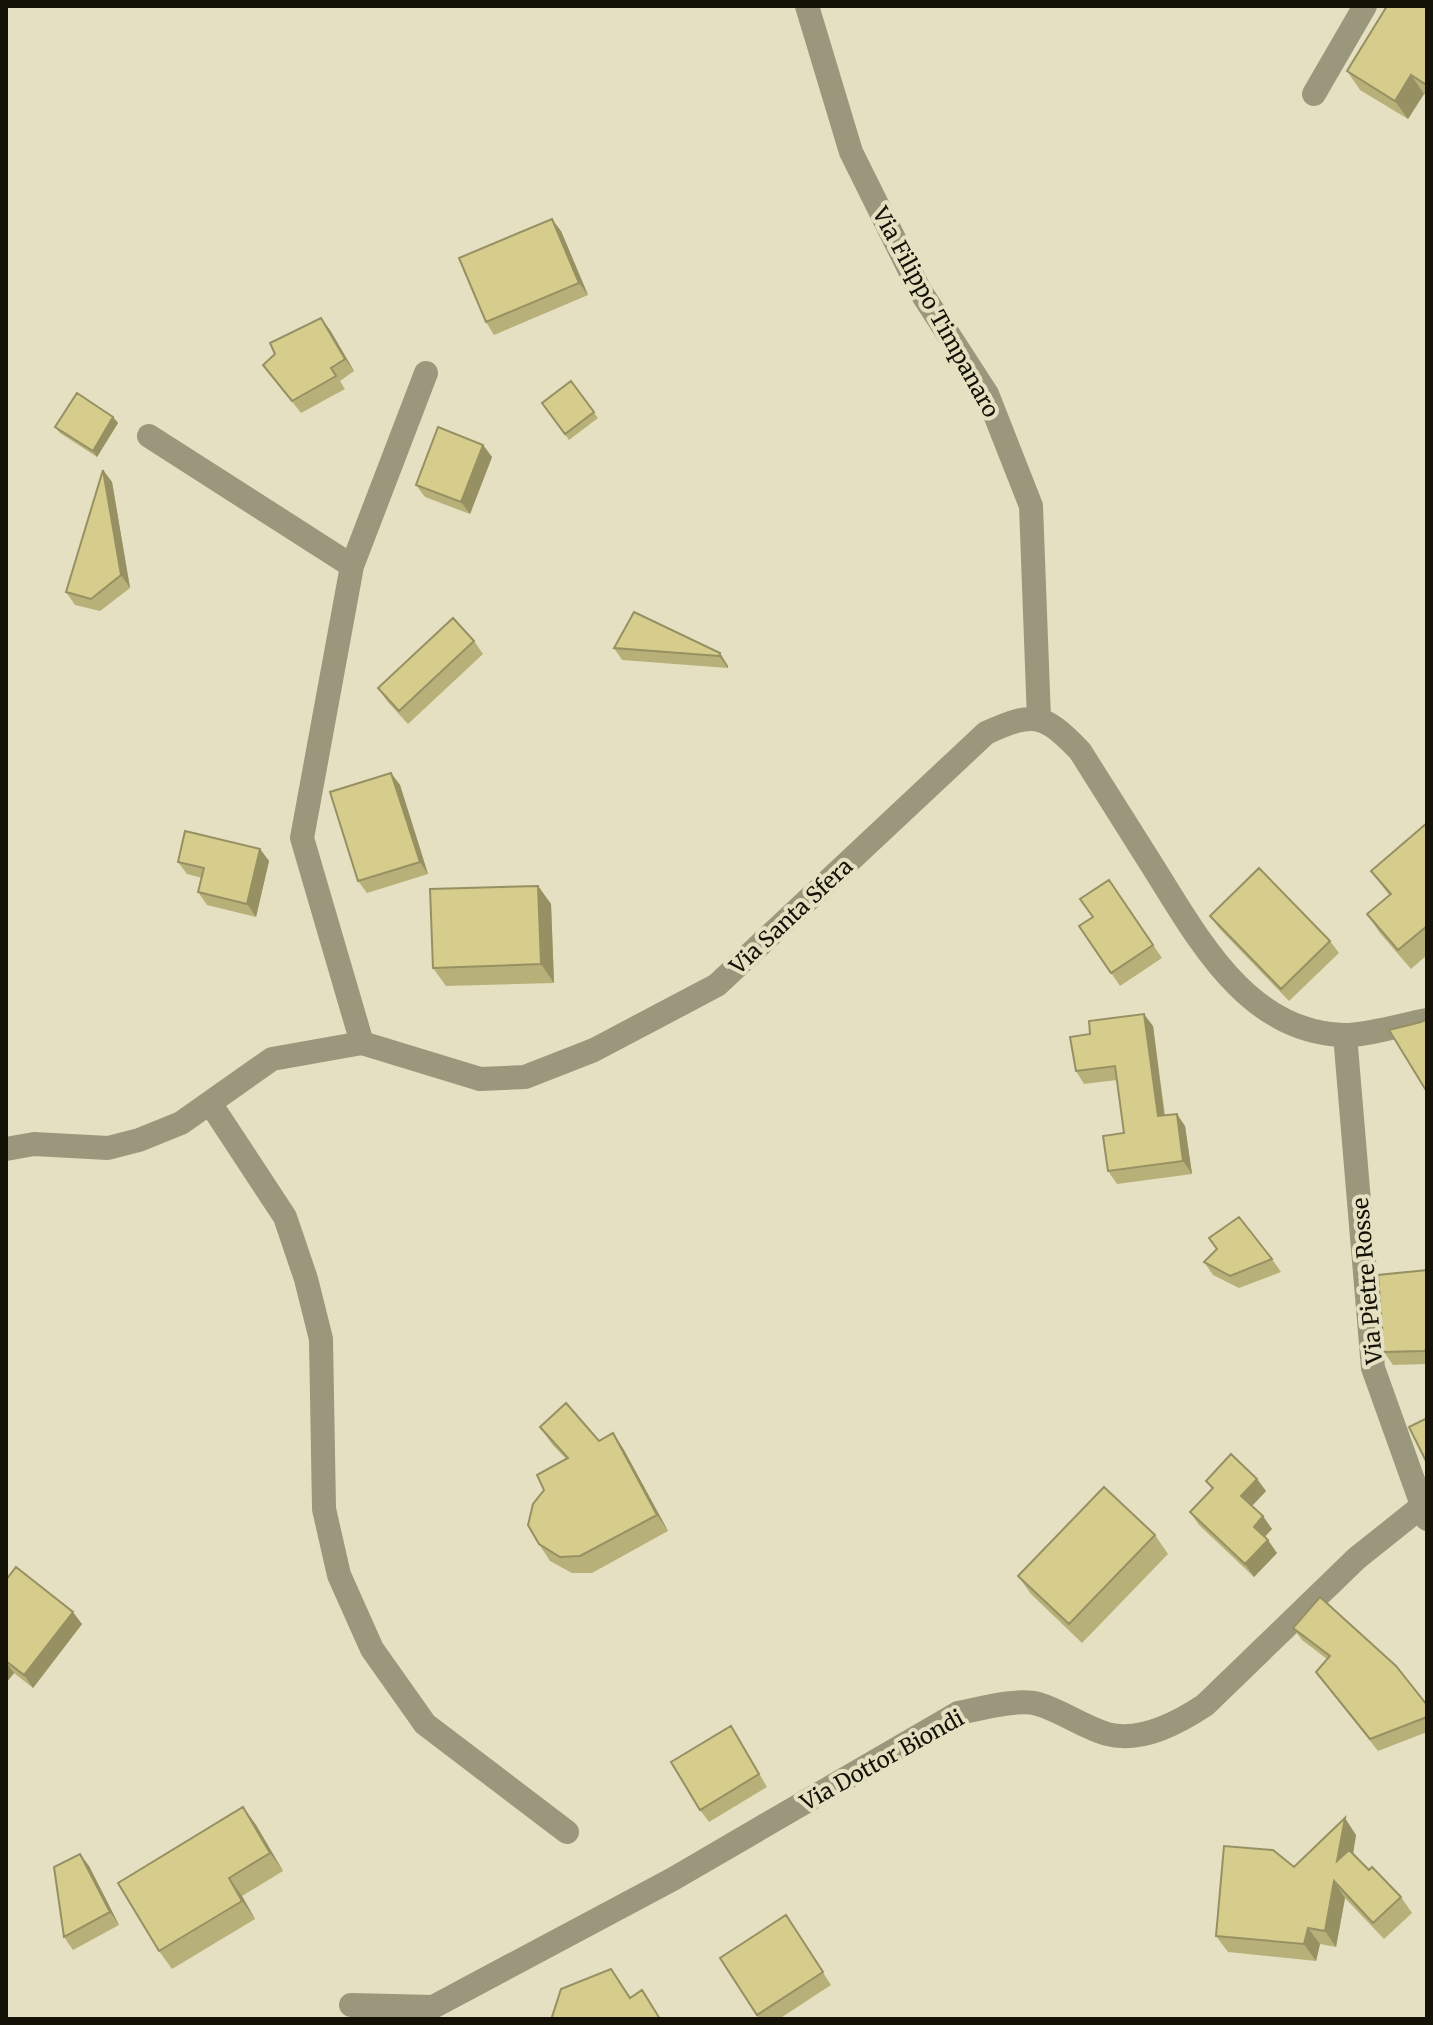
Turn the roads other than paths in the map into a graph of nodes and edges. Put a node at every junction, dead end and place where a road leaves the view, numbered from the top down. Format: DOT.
graph roads {
  1 [pos="807,6"];
  2 [pos="1365,6"];
  3 [pos="1314,94"];
  4 [pos="426,373"];
  5 [pos="149,436"];
  6 [pos="352,566"];
  7 [pos="1039,719"];
  8 [pos="1427,1020"];
  9 [pos="1345,1035"];
  10 [pos="362,1043"];
  11 [pos="210,1103"];
  12 [pos="6,1149"];
  13 [pos="1424,1513"];
  14 [pos="567,1832"];
  15 [pos="351,2005"];
  1 -- 7 [label="street, Via Filippo Timpanaro"];
  2 -- 3 [label="street"];
  4 -- 6 [label="street"];
  5 -- 6 [label="street"];
  6 -- 10 [label="street"];
  7 -- 9 [label="street"];
  7 -- 10 [label="street, Via Santa Sfera"];
  8 -- 9 [label="street"];
  9 -- 13 [label="street, Via Pietre Rosse"];
  10 -- 11 [label="street, Via Santa Sfera"];
  11 -- 12 [label="street, Via Santa Sfera"];
  11 -- 14 [label="street"];
  13 -- 15 [label="street, Via Dottor Biondi"];
}
